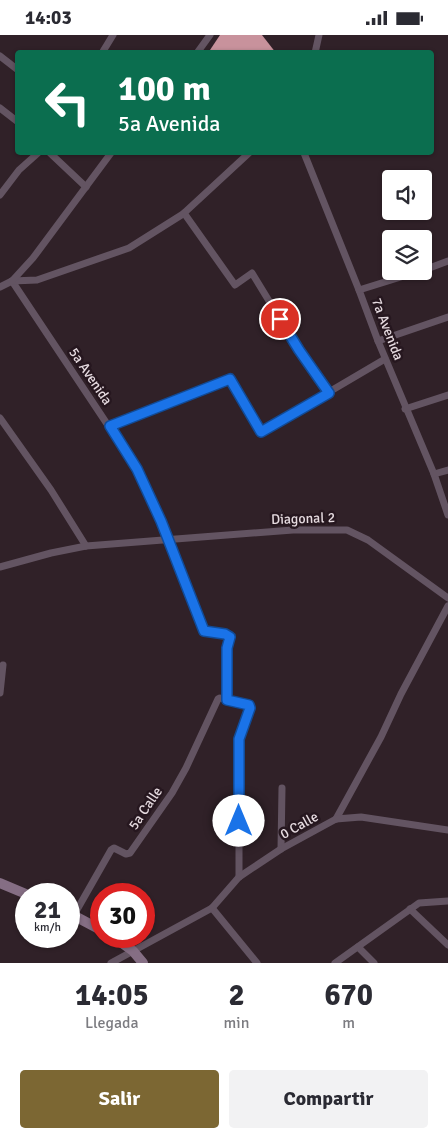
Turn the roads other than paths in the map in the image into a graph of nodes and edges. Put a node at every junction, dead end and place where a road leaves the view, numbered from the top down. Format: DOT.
graph roads {
  1 [pos="113,35"];
  2 [pos="210,35"];
  3 [pos="319,35"];
  4 [pos="104,50"];
  5 [pos="199,50"];
  6 [pos="316,50"];
  7 [pos="0,56"];
  8 [pos="15,68"];
  9 [pos="0,108"];
  10 [pos="15,120"];
  11 [pos="36,155"];
  12 [pos="52,155"];
  13 [pos="110,155"];
  14 [pos="247,155"];
  15 [pos="305,155"];
  16 [pos="86,187"];
  17 [pos="1,190"];
  18 [pos="184,213"];
  19 [pos="448,261"];
  20 [pos="432,267"];
  21 [pos="392,280"];
  22 [pos="12,281"];
  23 [pos="0,287"];
  24 [pos="360,290"];
  25 [pos="448,317"];
  26 [pos="378,341"];
  27 [pos="386,359"];
  28 [pos="329,393"];
  29 [pos="448,395"];
  30 [pos="405,409"];
  31 [pos="0,418"];
  32 [pos="110,426"];
  33 [pos="448,470"];
  34 [pos="434,474"];
  35 [pos="448,515"];
  36 [pos="169,539"];
  37 [pos="86,546"];
  38 [pos="1,565"];
  39 [pos="448,598"];
  40 [pos="448,607"];
  41 [pos="3,665"];
  42 [pos="0,693"];
  43 [pos="227,700"];
  44 [pos="282,788"];
  45 [pos="336,819"];
  46 [pos="448,829"];
  47 [pos="281,849"];
  48 [pos="239,877"];
  49 [pos="0,883"];
  50 [pos="15,889"];
  51 [pos="80,900"];
  52 [pos="448,901"];
  53 [pos="212,908"];
  54 [pos="410,909"];
  55 [pos="448,945"];
  56 [pos="358,947"];
  57 [pos="129,948"];
  58 [pos="133,951"];
  59 [pos="111,963"];
  60 [pos="143,963"];
  61 [pos="257,963"];
  62 [pos="335,963"];
  63 [pos="374,963"];
  1 -- 4 [label="street"];
  2 -- 5 [label="street"];
  3 -- 6 [label="street"];
  7 -- 8 [label="street"];
  9 -- 10 [label="street"];
  11 -- 17 [label="street"];
  12 -- 16 [label="street"];
  13 -- 16 [label="street"];
  14 -- 18 [label="street"];
  15 -- 24 [label="street, 7a Avenida"];
  16 -- 22 [label="street"];
  18 -- 22 [label="street"];
  18 -- 28 [label="street"];
  19 -- 20 [label="street"];
  21 -- 24 [label="street"];
  22 -- 23 [label="street"];
  22 -- 32 [label="street, 5a Avenida"];
  24 -- 26 [label="street, 7a Avenida"];
  25 -- 26 [label="street"];
  26 -- 27 [label="street, 7a Avenida"];
  27 -- 28 [label="street"];
  27 -- 30 [label="street, 7a Avenida"];
  28 -- 32 [label="street"];
  29 -- 30 [label="street"];
  30 -- 34 [label="street, 7a Avenida"];
  31 -- 37 [label="street"];
  32 -- 36 [label="street, 5a Avenida"];
  33 -- 34 [label="street"];
  34 -- 35 [label="street, 7a Avenida"];
  36 -- 37 [label="street, Diagonal 2"];
  36 -- 39 [label="street, Diagonal 2"];
  36 -- 43 [label="street, 5a Avenida"];
  37 -- 38 [label="street, Diagonal 2"];
  40 -- 45 [label="street"];
  41 -- 42 [label="street"];
  43 -- 48 [label="street"];
  43 -- 51 [label="street, 5a Calle"];
  44 -- 47 [label="street"];
  45 -- 46 [label="street, 0 Calle"];
  45 -- 47 [label="street, 0 Calle"];
  47 -- 48 [label="street, 0 Calle"];
  48 -- 53 [label="street, 0 Calle"];
  49 -- 50 [label="street"];
  52 -- 54 [label="street"];
  53 -- 58 [label="street, 0 Calle"];
  53 -- 61 [label="street"];
  54 -- 55 [label="street"];
  54 -- 56 [label="street"];
  56 -- 62 [label="street"];
  56 -- 63 [label="street"];
  57 -- 58 [label="street"];
  58 -- 59 [label="street, 0 Calle"];
  58 -- 60 [label="street"];
}
